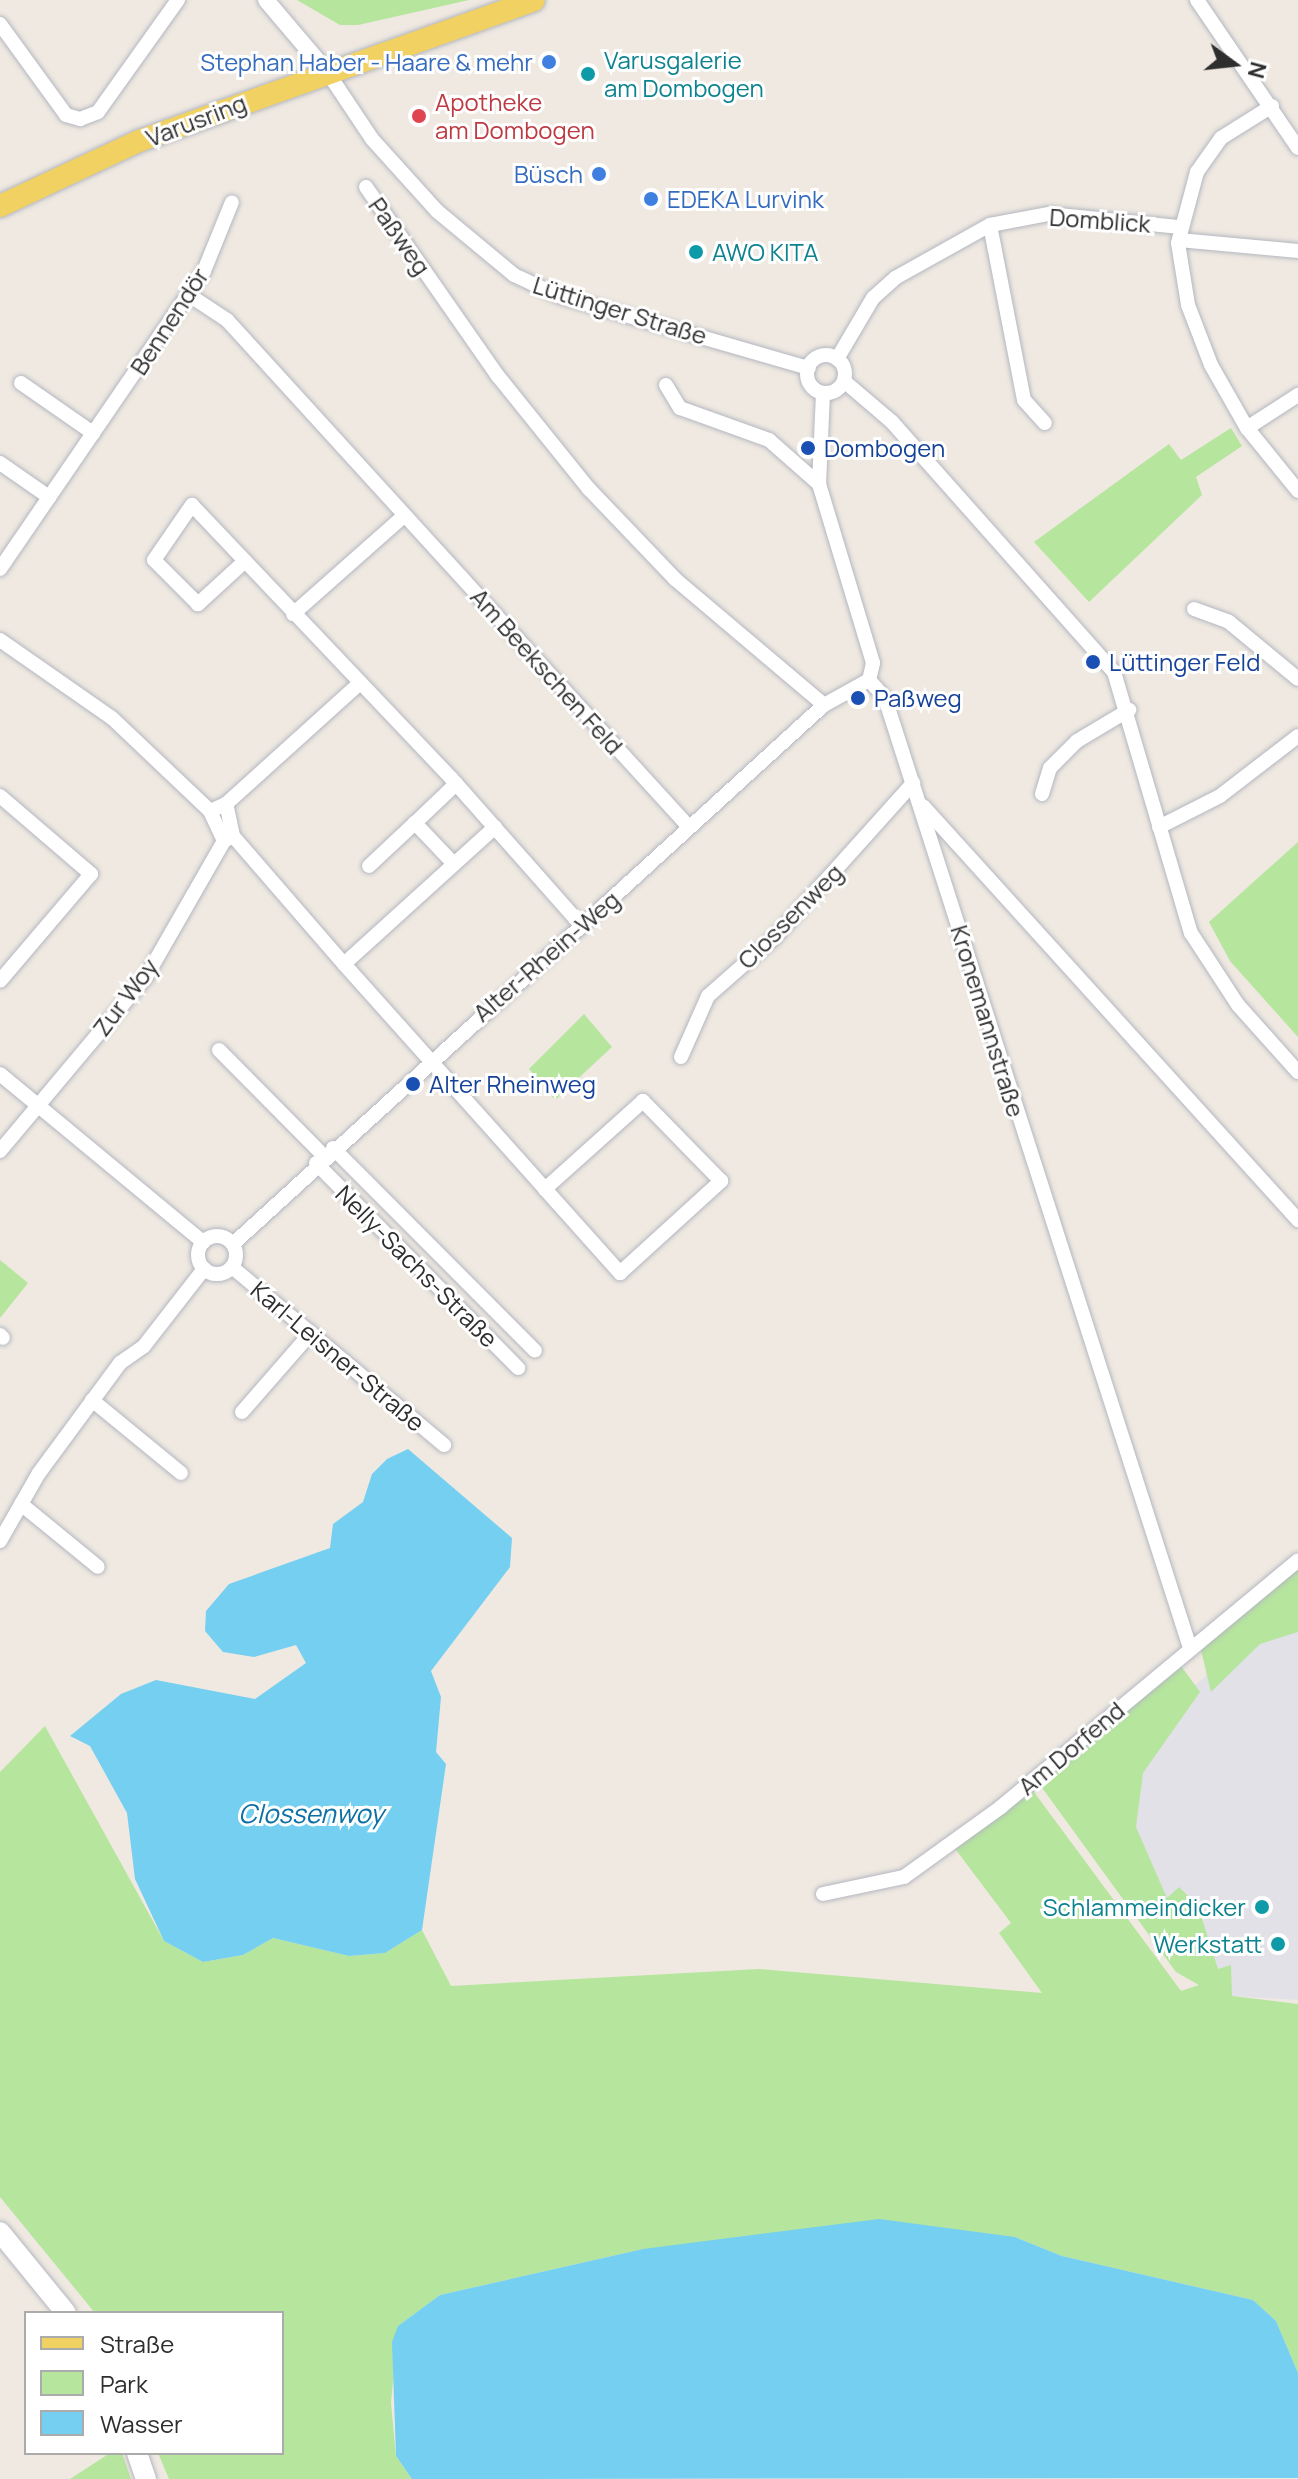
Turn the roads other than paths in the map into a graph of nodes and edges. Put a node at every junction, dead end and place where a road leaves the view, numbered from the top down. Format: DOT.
graph roads {
  1 [pos="178,0"];
  2 [pos="266,0"];
  3 [pos="534,0"];
  4 [pos="1197,0"];
  5 [pos="0,24"];
  6 [pos="328,73"];
  7 [pos="1272,106"];
  8 [pos="1298,148"];
  9 [pos="366,187"];
  10 [pos="232,202"];
  11 [pos="0,206"];
  12 [pos="990,225"];
  13 [pos="1179,234"];
  14 [pos="1298,251"];
  15 [pos="189,295"];
  16 [pos="837,359"];
  17 [pos="809,368"];
  18 [pos="844,381"];
  19 [pos="21,383"];
  20 [pos="666,385"];
  21 [pos="823,393"];
  22 [pos="1298,395"];
  23 [pos="1045,423"];
  24 [pos="1247,428"];
  25 [pos="93,433"];
  26 [pos="0,463"];
  27 [pos="819,484"];
  28 [pos="1298,491"];
  29 [pos="49,497"];
  30 [pos="405,515"];
  31 [pos="245,561"];
  32 [pos="0,569"];
  33 [pos="1194,609"];
  34 [pos="293,614"];
  35 [pos="0,640"];
  36 [pos="1298,679"];
  37 [pos="869,680"];
  38 [pos="359,684"];
  39 [pos="824,705"];
  40 [pos="1129,710"];
  41 [pos="1298,736"];
  42 [pos="913,783"];
  43 [pos="456,784"];
  44 [pos="1042,794"];
  45 [pos="0,796"];
  46 [pos="920,803"];
  47 [pos="226,804"];
  48 [pos="210,811"];
  49 [pos="415,823"];
  50 [pos="495,827"];
  51 [pos="689,827"];
  52 [pos="1159,827"];
  53 [pos="228,838"];
  54 [pos="454,864"];
  55 [pos="369,866"];
  56 [pos="582,926"];
  57 [pos="344,964"];
  58 [pos="0,981"];
  59 [pos="219,1050"];
  60 [pos="681,1057"];
  61 [pos="429,1058"];
  62 [pos="1298,1072"];
  63 [pos="0,1074"];
  64 [pos="38,1106"];
  65 [pos="0,1151"];
  66 [pos="324,1156"];
  67 [pos="545,1189"];
  68 [pos="1298,1220"];
  69 [pos="203,1242"];
  70 [pos="233,1244"];
  71 [pos="232,1267"];
  72 [pos="204,1269"];
  73 [pos="311,1333"];
  74 [pos="535,1351"];
  75 [pos="518,1368"];
  76 [pos="92,1400"];
  77 [pos="242,1412"];
  78 [pos="444,1445"];
  79 [pos="181,1473"];
  80 [pos="21,1504"];
  81 [pos="0,1541"];
  82 [pos="1298,1560"];
  83 [pos="98,1567"];
  84 [pos="1190,1648"];
  85 [pos="823,1894"];
  86 [pos="0,2232"];
  87 [pos="64,2311"];
  88 [pos="138,2455"];
  89 [pos="146,2479"];
  1 -- 5 [label="street"];
  2 -- 6 [label="street, Lüttinger Straße"];
  3 -- 6 [label="main road, Varusring"];
  4 -- 7 [label="street"];
  6 -- 11 [label="main road, Varusring"];
  6 -- 17 [label="street, Lüttinger Straße"];
  7 -- 8 [label="street"];
  7 -- 13 [label="street"];
  9 -- 39 [label="street, Paßweg"];
  10 -- 15 [label="street, Bennendör"];
  12 -- 13 [label="street, Domblick"];
  12 -- 16 [label="street, Domblick"];
  12 -- 23 [label="street"];
  13 -- 14 [label="street, Domblick"];
  13 -- 24 [label="street"];
  15 -- 25 [label="street, Bennendör"];
  15 -- 30 [label="street, Am Beekschen Feld"];
  16 -- 17 [label="street"];
  16 -- 18 [label="street"];
  17 -- 21 [label="street"];
  18 -- 21 [label="street"];
  18 -- 40 [label="street"];
  19 -- 25 [label="street"];
  20 -- 27 [label="street"];
  21 -- 27 [label="street, Kronemannstraße"];
  22 -- 24 [label="street"];
  24 -- 28 [label="street"];
  25 -- 29 [label="street, Bennendör"];
  26 -- 29 [label="street"];
  27 -- 37 [label="street, Kronemannstraße"];
  29 -- 32 [label="street, Bennendör"];
  30 -- 34 [label="street"];
  30 -- 51 [label="street, Am Beekschen Feld"];
  31 -- 31 [label="street"];
  31 -- 34 [label="street"];
  33 -- 36 [label="street"];
  34 -- 38 [label="street"];
  35 -- 48 [label="street"];
  37 -- 39 [label="street, Alter-Rhein-Weg"];
  37 -- 42 [label="street, Kronemannstraße"];
  38 -- 43 [label="street"];
  38 -- 47 [label="street"];
  39 -- 51 [label="street, Alter-Rhein-Weg"];
  40 -- 44 [label="street"];
  40 -- 52 [label="street"];
  41 -- 52 [label="street"];
  42 -- 46 [label="street, Kronemannstraße"];
  42 -- 60 [label="street, Clossenweg"];
  43 -- 49 [label="street"];
  43 -- 50 [label="street"];
  45 -- 58 [label="street"];
  46 -- 68 [label="street"];
  46 -- 84 [label="street, Kronemannstraße"];
  47 -- 48 [label="street"];
  47 -- 53 [label="street"];
  48 -- 53 [label="street"];
  49 -- 54 [label="street"];
  49 -- 55 [label="street"];
  50 -- 54 [label="street"];
  50 -- 56 [label="street"];
  51 -- 56 [label="street, Alter-Rhein-Weg"];
  52 -- 62 [label="street"];
  53 -- 57 [label="street"];
  53 -- 64 [label="street, Zur Woy"];
  54 -- 57 [label="street"];
  56 -- 61 [label="street, Alter-Rhein-Weg"];
  57 -- 61 [label="street"];
  59 -- 66 [label="street"];
  61 -- 66 [label="street, Alter-Rhein-Weg"];
  61 -- 67 [label="street"];
  63 -- 64 [label="street"];
  64 -- 65 [label="street, Zur Woy"];
  64 -- 69 [label="street"];
  66 -- 70 [label="street, Alter-Rhein-Weg"];
  66 -- 74 [label="street, Nelly-Sachs-Straße"];
  66 -- 75 [label="street, Nelly-Sachs-Straße"];
  67 -- 67 [label="street"];
  69 -- 70 [label="street"];
  69 -- 72 [label="street"];
  70 -- 71 [label="street"];
  71 -- 72 [label="street"];
  71 -- 73 [label="street, Karl-Leisner-Straße"];
  72 -- 76 [label="street"];
  73 -- 77 [label="street"];
  73 -- 78 [label="street, Karl-Leisner-Straße"];
  76 -- 79 [label="street"];
  76 -- 80 [label="street"];
  80 -- 81 [label="street"];
  80 -- 83 [label="street"];
  82 -- 84 [label="street, Am Dorfend"];
  84 -- 85 [label="street, Am Dorfend"];
  86 -- 87 [label="main road"];
  88 -- 89 [label="main road"];
}
